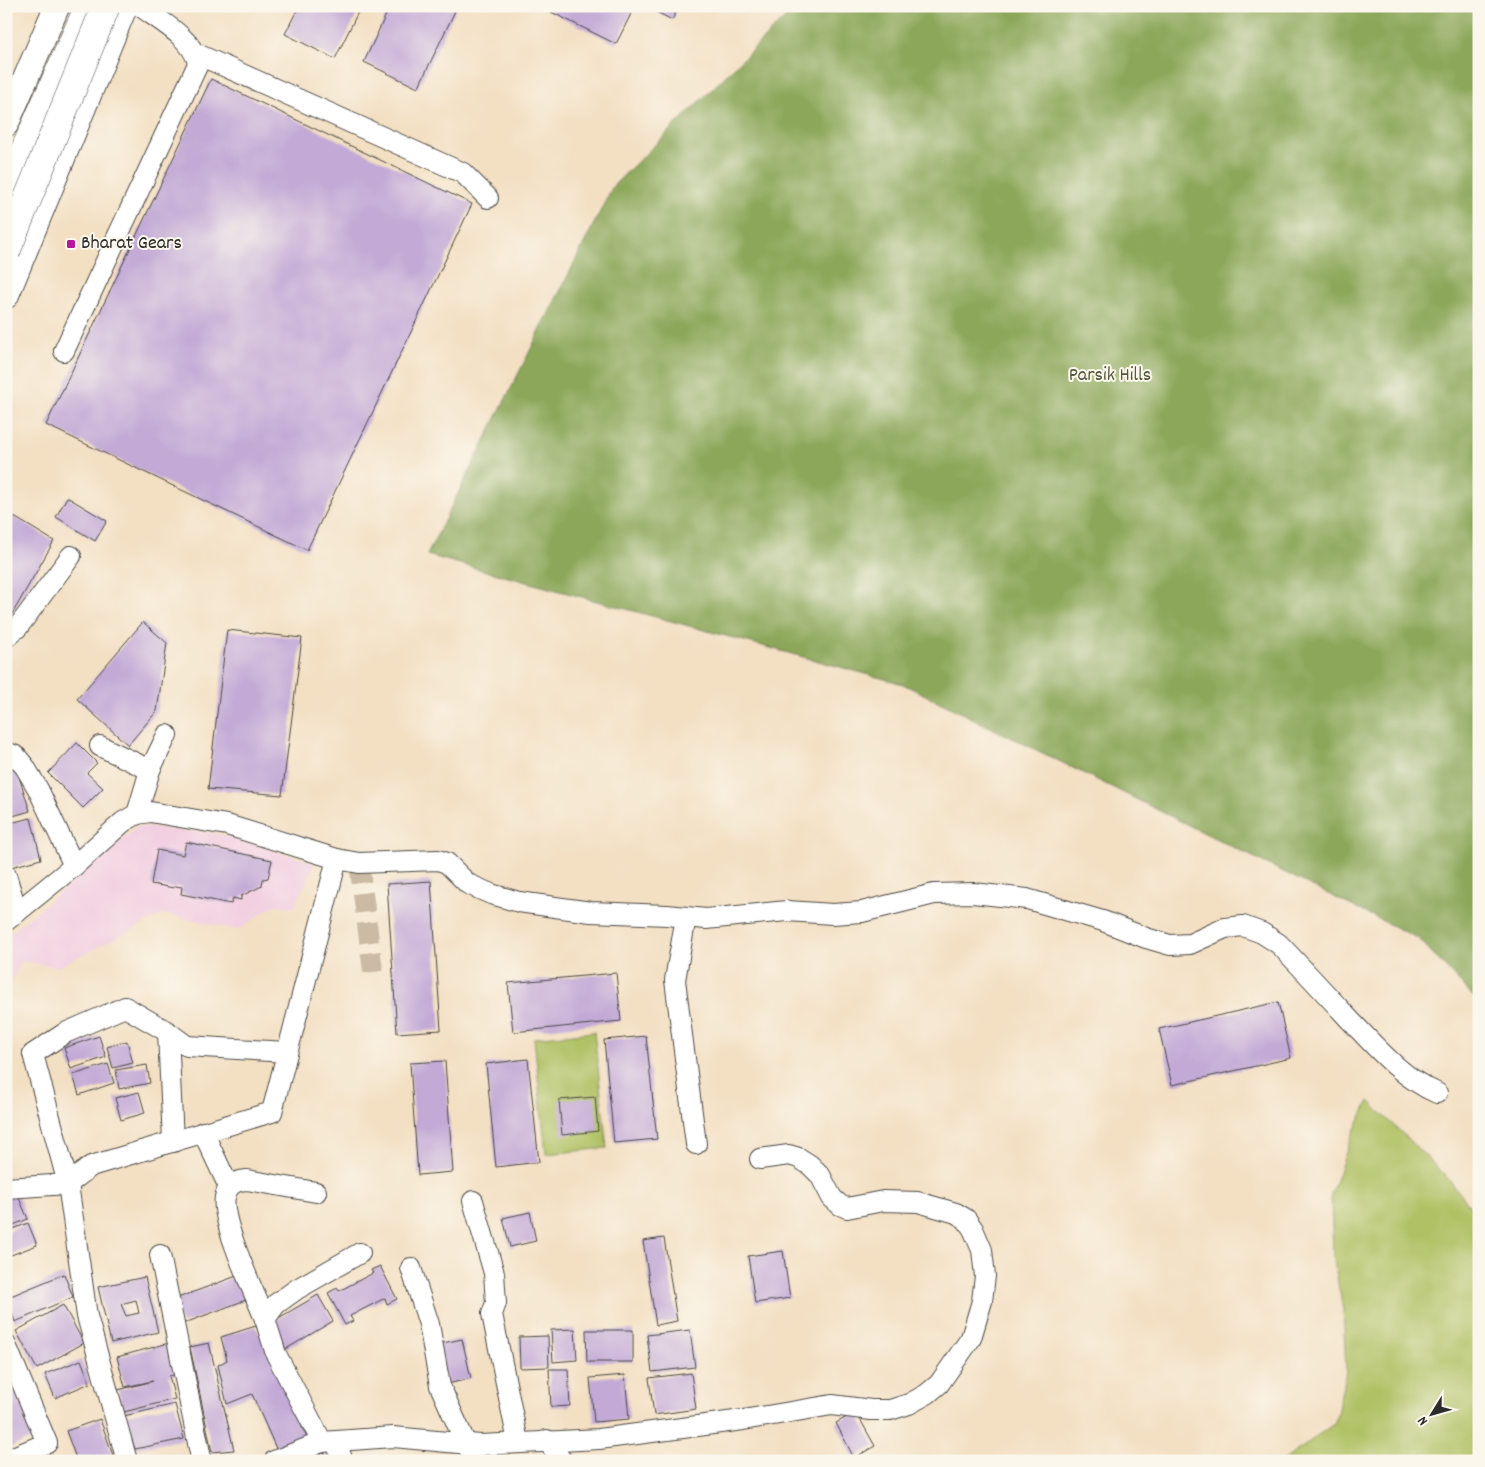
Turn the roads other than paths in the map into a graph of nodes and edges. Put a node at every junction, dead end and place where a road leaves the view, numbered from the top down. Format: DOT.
graph roads {
  1 [pos="57,6"];
  2 [pos="90,6"];
  3 [pos="106,6"];
  4 [pos="125,6"];
  5 [pos="140,6"];
  6 [pos="196,54"];
  7 [pos="6,124"];
  8 [pos="6,192"];
  9 [pos="488,198"];
  10 [pos="12,250"];
  11 [pos="6,296"];
  12 [pos="64,351"];
  13 [pos="71,556"];
  14 [pos="6,636"];
  15 [pos="167,735"];
  16 [pos="100,746"];
  17 [pos="6,752"];
  18 [pos="150,770"];
  19 [pos="136,814"];
  20 [pos="337,859"];
  21 [pos="74,866"];
  22 [pos="6,875"];
  23 [pos="12,916"];
  24 [pos="686,917"];
  25 [pos="168,1032"];
  26 [pos="287,1052"];
  27 [pos="1437,1093"];
  28 [pos="203,1132"];
  29 [pos="173,1142"];
  30 [pos="696,1144"];
  31 [pos="760,1159"];
  32 [pos="68,1184"];
  33 [pos="229,1187"];
  34 [pos="6,1188"];
  35 [pos="316,1192"];
  36 [pos="473,1201"];
  37 [pos="360,1253"];
  38 [pos="160,1255"];
  39 [pos="411,1268"];
  40 [pos="265,1319"];
  41 [pos="6,1345"];
  42 [pos="547,1440"];
  43 [pos="518,1442"];
  44 [pos="466,1444"];
  45 [pos="333,1448"];
  46 [pos="6,1460"];
  47 [pos="198,1460"];
  48 [pos="127,1461"];
  49 [pos="274,1461"];
  50 [pos="476,1461"];
  51 [pos="562,1461"];
  1 -- 7 [label="main road"];
  2 -- 8 [label="highway"];
  3 -- 10 [label="highway, bridge"];
  4 -- 10 [label="main road"];
  5 -- 6 [label="street"];
  6 -- 9 [label="street"];
  6 -- 12 [label="street"];
  10 -- 11 [label="main road"];
  13 -- 14 [label="street"];
  15 -- 18 [label="street"];
  16 -- 18 [label="street"];
  17 -- 21 [label="street"];
  18 -- 19 [label="street"];
  19 -- 20 [label="street"];
  19 -- 21 [label="street"];
  20 -- 24 [label="street"];
  20 -- 26 [label="street"];
  21 -- 23 [label="street"];
  22 -- 23 [label="street"];
  24 -- 27 [label="street"];
  24 -- 30 [label="street"];
  25 -- 26 [label="street"];
  25 -- 29 [label="street"];
  25 -- 32 [label="street"];
  26 -- 28 [label="street"];
  28 -- 29 [label="street"];
  28 -- 33 [label="street"];
  29 -- 32 [label="street"];
  31 -- 42 [label="street"];
  32 -- 34 [label="street"];
  32 -- 48 [label="street"];
  33 -- 35 [label="street"];
  33 -- 40 [label="street"];
  36 -- 43 [label="street"];
  37 -- 40 [label="street"];
  38 -- 47 [label="street"];
  39 -- 44 [label="street"];
  40 -- 45 [label="street"];
  41 -- 46 [label="street"];
  42 -- 43 [label="street"];
  42 -- 51 [label="street"];
  43 -- 44 [label="street"];
  44 -- 45 [label="street"];
  44 -- 50 [label="street"];
  45 -- 49 [label="street"];
}
